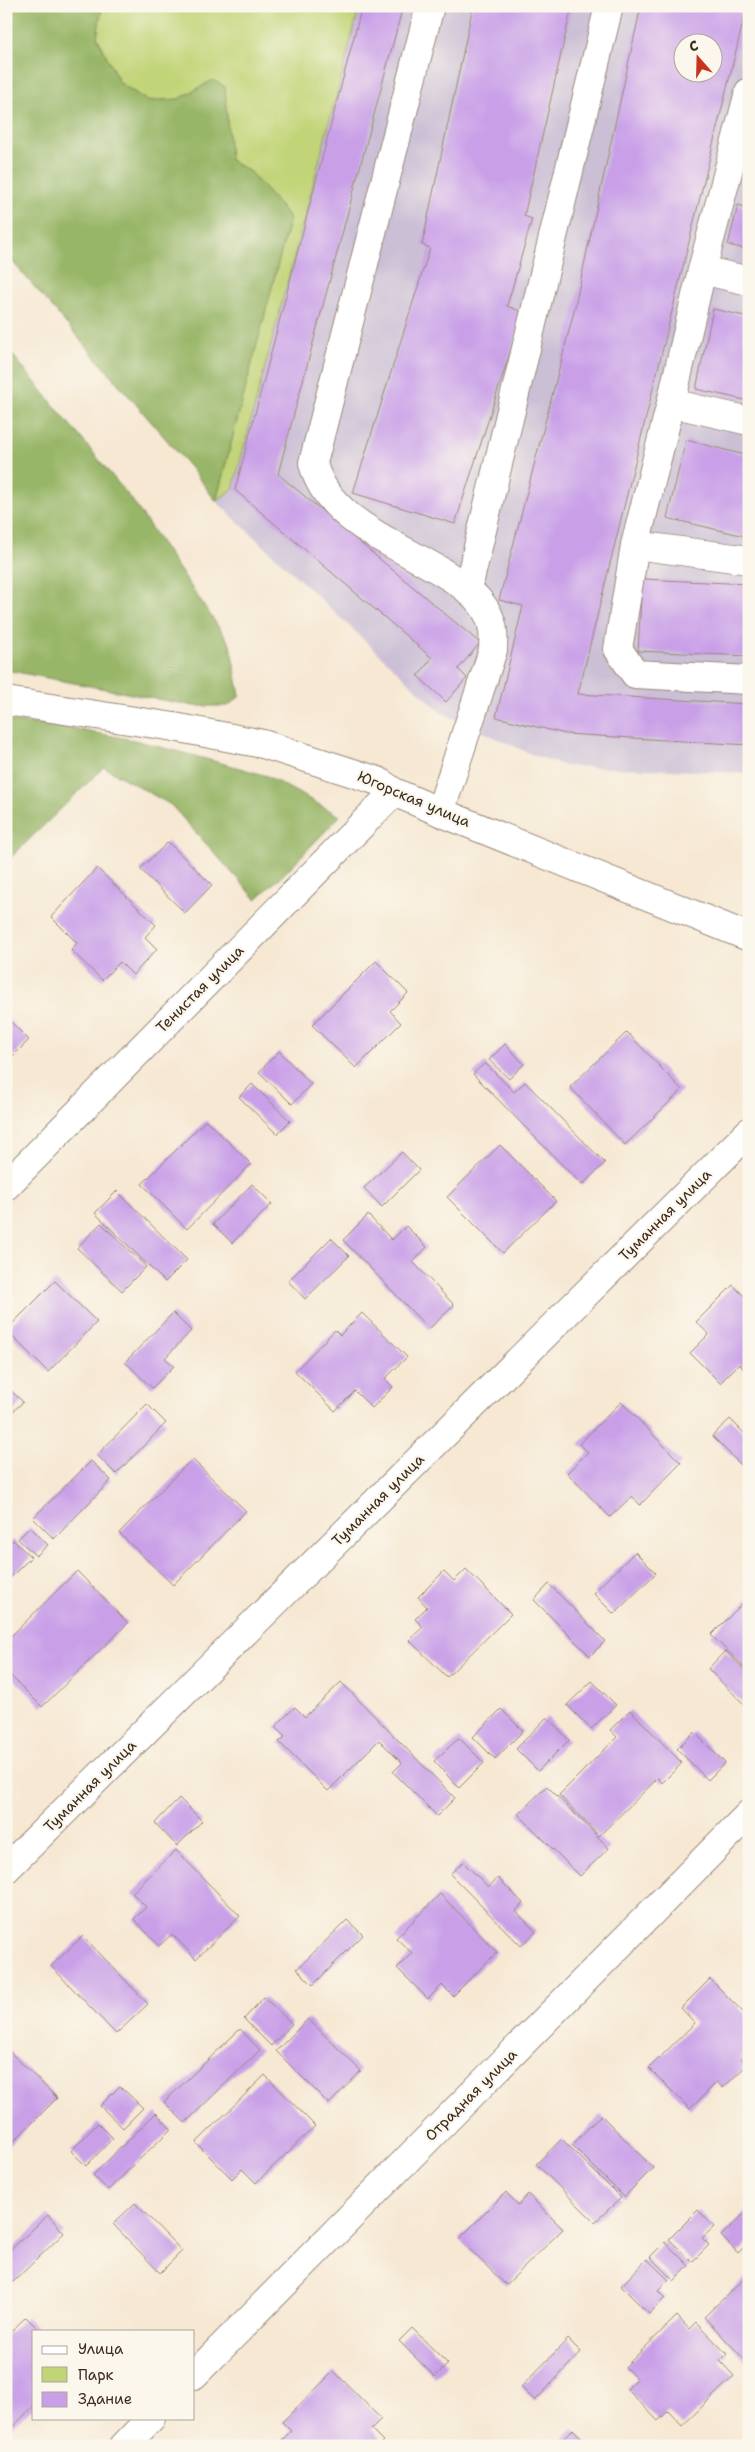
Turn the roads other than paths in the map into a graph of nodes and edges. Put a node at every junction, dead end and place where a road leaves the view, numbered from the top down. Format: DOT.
graph roads {
  1 [pos="430,6"];
  2 [pos="609,6"];
  3 [pos="749,92"];
  4 [pos="743,143"];
  5 [pos="702,270"];
  6 [pos="749,281"];
  7 [pos="671,403"];
  8 [pos="749,421"];
  9 [pos="635,545"];
  10 [pos="749,560"];
  11 [pos="468,588"];
  12 [pos="749,680"];
  13 [pos="6,701"];
  14 [pos="394,792"];
  15 [pos="440,812"];
  16 [pos="749,937"];
  17 [pos="749,1132"];
  18 [pos="6,1186"];
  19 [pos="749,1814"];
  20 [pos="6,1869"];
  21 [pos="195,2374"];
  22 [pos="149,2420"];
  23 [pos="124,2446"];
  1 -- 11 [label="street"];
  2 -- 11 [label="street"];
  3 -- 4 [label="street"];
  4 -- 5 [label="street"];
  5 -- 6 [label="street"];
  5 -- 7 [label="street"];
  7 -- 8 [label="street"];
  7 -- 9 [label="street"];
  9 -- 10 [label="street"];
  9 -- 12 [label="street"];
  11 -- 15 [label="street"];
  13 -- 14 [label="street, Югорская улица"];
  14 -- 15 [label="street, Югорская улица"];
  14 -- 18 [label="street, Тенистая улица"];
  15 -- 16 [label="street, Югорская улица"];
  17 -- 20 [label="street, Туманная улица"];
  19 -- 21 [label="street, Отрадная улица"];
  22 -- 23 [label="street"];
}
